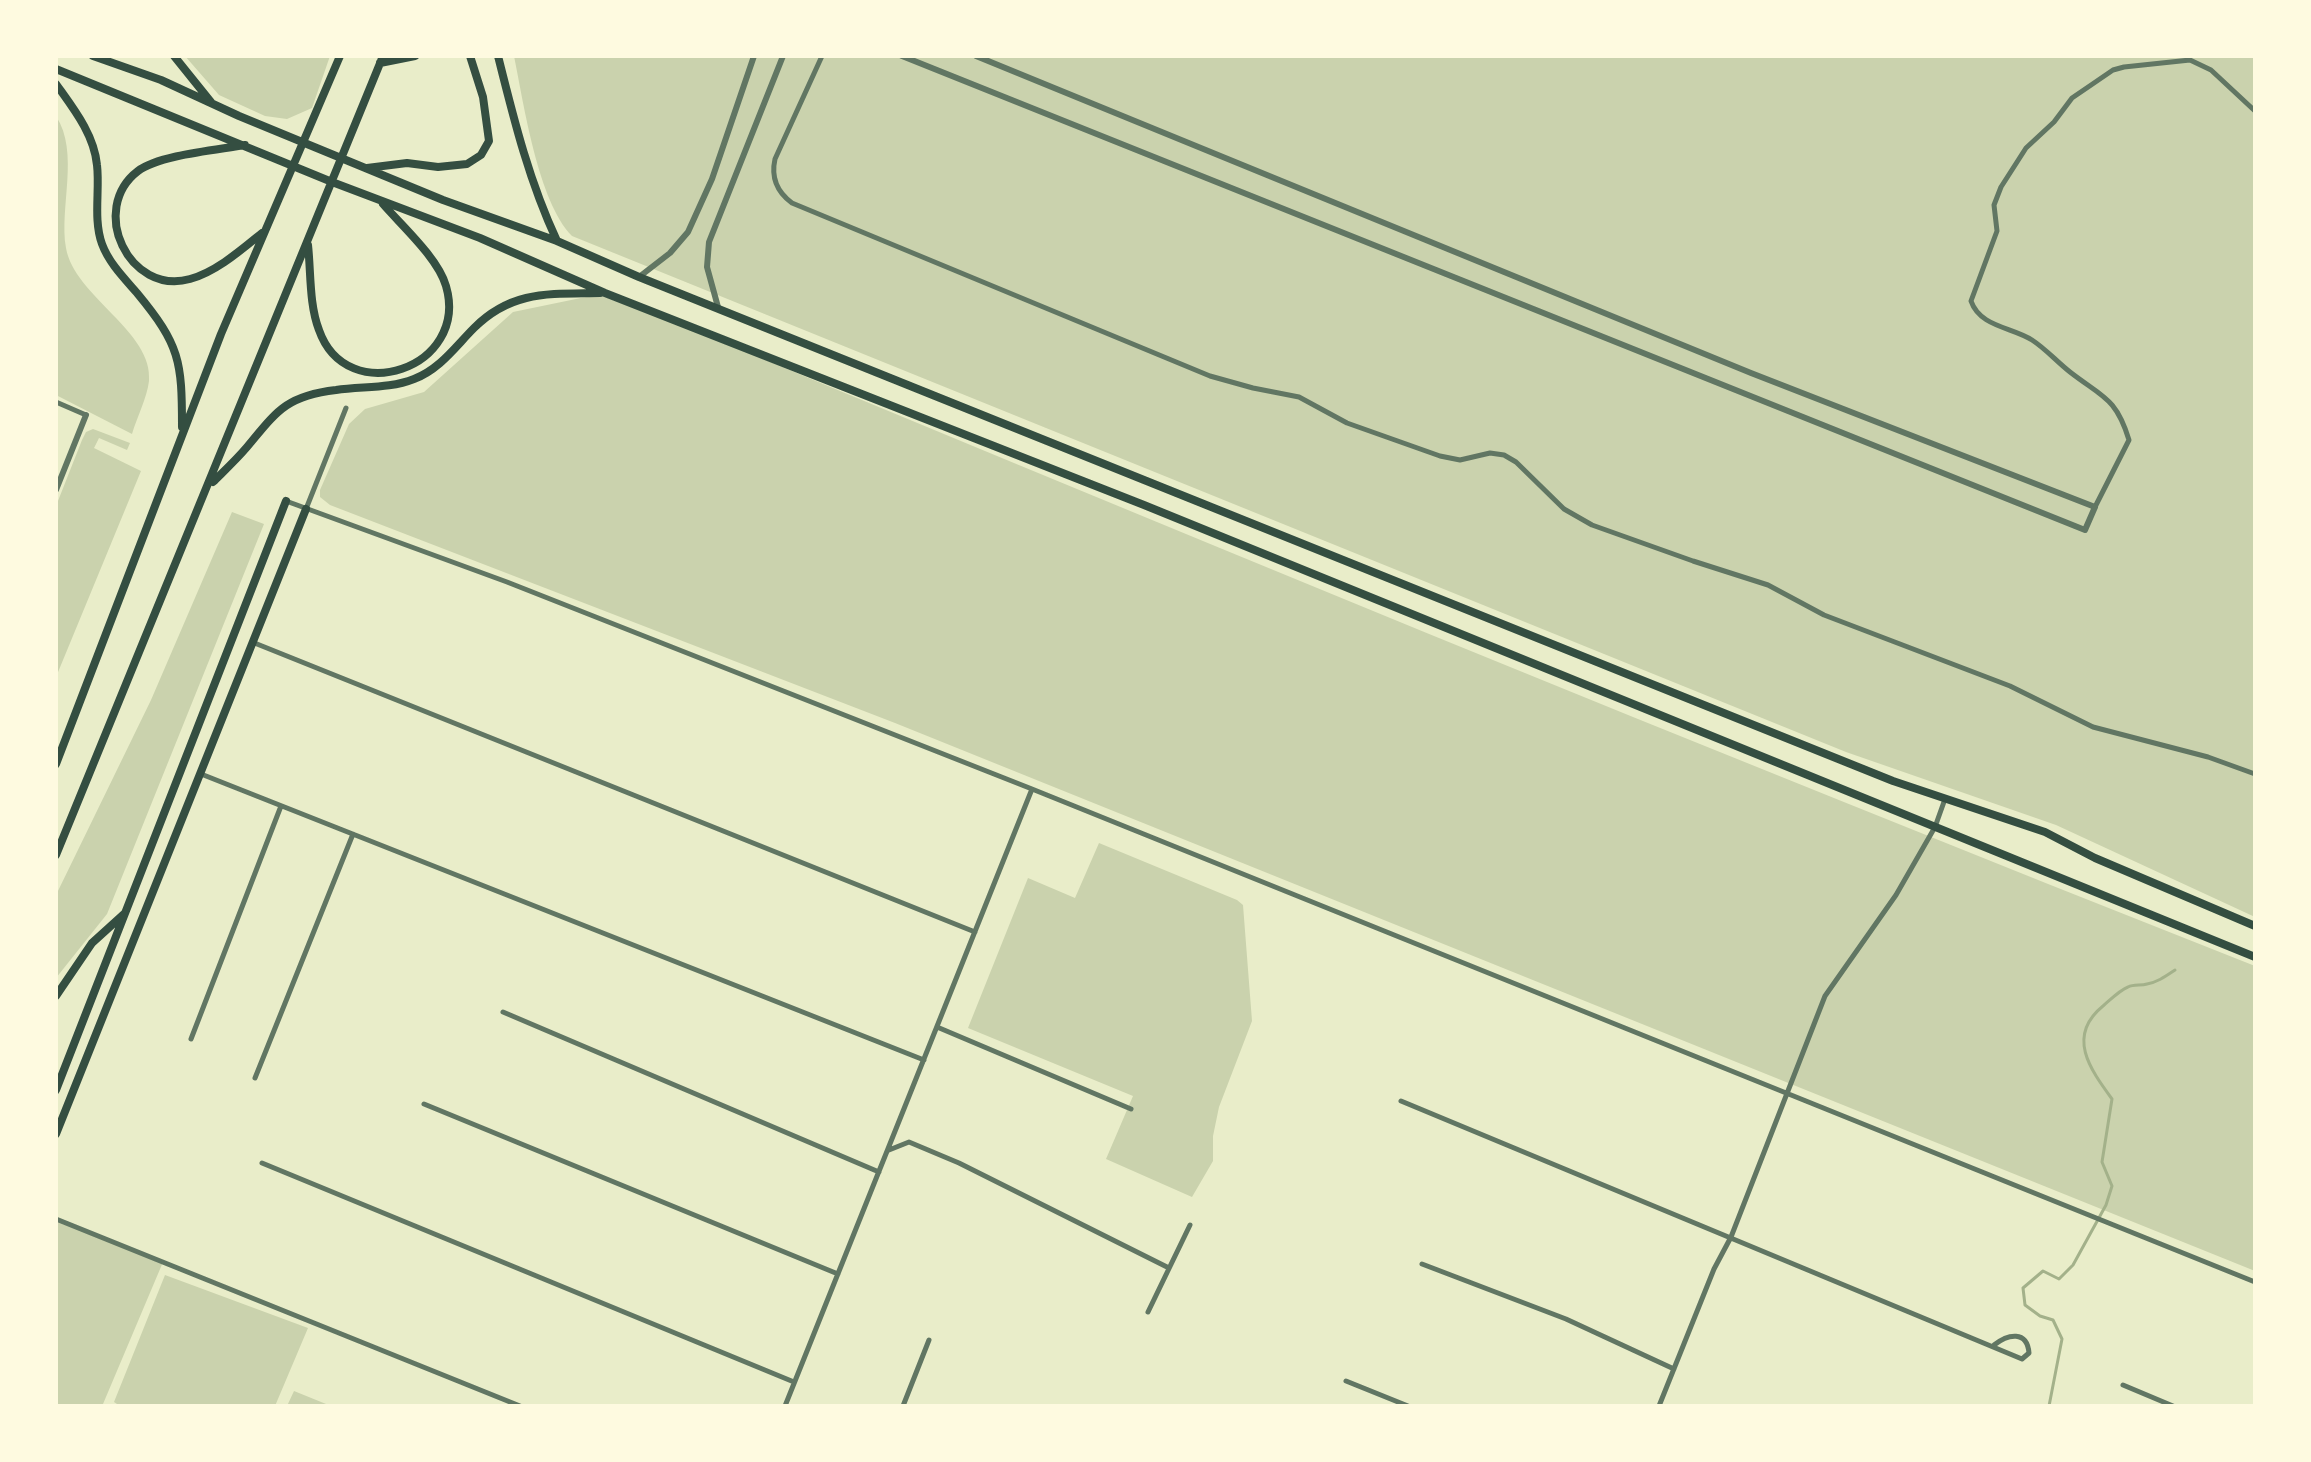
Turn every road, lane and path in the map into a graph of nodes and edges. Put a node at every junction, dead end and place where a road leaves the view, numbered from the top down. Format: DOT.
graph roads {
  1 [pos="93,56"];
  2 [pos="174,56"];
  3 [pos="415,56"];
  4 [pos="470,56"];
  5 [pos="498,56"];
  6 [pos="754,56"];
  7 [pos="783,56"];
  8 [pos="822,56"];
  9 [pos="902,56"];
  10 [pos="976,56"];
  11 [pos="339,59"];
  12 [pos="382,59"];
  13 [pos="56,69"];
  14 [pos="56,84"];
  15 [pos="212,103"];
  16 [pos="2255,111"];
  17 [pos="245,144"];
  18 [pos="366,168"];
  19 [pos="381,201"];
  20 [pos="265,230"];
  21 [pos="308,240"];
  22 [pos="557,241"];
  23 [pos="639,277"];
  24 [pos="605,293"];
  25 [pos="718,307"];
  26 [pos="56,402"];
  27 [pos="346,408"];
  28 [pos="86,415"];
  29 [pos="182,436"];
  30 [pos="208,487"];
  31 [pos="56,490"];
  32 [pos="286,501"];
  33 [pos="2095,507"];
  34 [pos="306,509"];
  35 [pos="252,642"];
  36 [pos="56,764"];
  37 [pos="201,774"];
  38 [pos="2255,774"];
  39 [pos="1032,789"];
  40 [pos="1945,799"];
  41 [pos="281,806"];
  42 [pos="1935,827"];
  43 [pos="353,834"];
  44 [pos="56,855"];
  45 [pos="126,912"];
  46 [pos="2255,926"];
  47 [pos="975,932"];
  48 [pos="2255,957"];
  49 [pos="56,996"];
  50 [pos="503,1012"];
  51 [pos="937,1027"];
  52 [pos="191,1039"];
  53 [pos="71,1053"];
  54 [pos="86,1059"];
  55 [pos="924,1060"];
  56 [pos="255,1078"];
  57 [pos="56,1090"];
  58 [pos="1787,1095"];
  59 [pos="1401,1101"];
  60 [pos="424,1104"];
  61 [pos="1131,1109"];
  62 [pos="56,1134"];
  63 [pos="888,1151"];
  64 [pos="262,1163"];
  65 [pos="879,1172"];
  66 [pos="56,1219"];
  67 [pos="1190,1225"];
  68 [pos="1731,1237"];
  69 [pos="1422,1264"];
  70 [pos="1169,1268"];
  71 [pos="838,1274"];
  72 [pos="2255,1282"];
  73 [pos="1148,1312"];
  74 [pos="929,1340"];
  75 [pos="1994,1345"];
  76 [pos="1674,1369"];
  77 [pos="1346,1381"];
  78 [pos="794,1382"];
  79 [pos="2123,1385"];
  80 [pos="520,1406"];
  81 [pos="785,1406"];
  82 [pos="903,1406"];
  83 [pos="1408,1406"];
  84 [pos="1659,1406"];
  85 [pos="2173,1406"];
  1 -- 15 [label="main road"];
  2 -- 15 [label="main road"];
  3 -- 12 [label="main road"];
  4 -- 18 [label="main road"];
  5 -- 22 [label="main road"];
  6 -- 23 [label="street"];
  7 -- 25 [label="street"];
  8 -- 38 [label="street"];
  9 -- 33 [label="street"];
  10 -- 33 [label="street"];
  11 -- 20 [label="main road"];
  12 -- 21 [label="main road"];
  13 -- 17 [label="main road"];
  14 -- 29 [label="main road"];
  15 -- 18 [label="main road"];
  16 -- 33 [label="street"];
  17 -- 19 [label="main road"];
  17 -- 20 [label="main road"];
  18 -- 22 [label="main road"];
  19 -- 21 [label="main road"];
  19 -- 24 [label="main road"];
  20 -- 29 [label="main road"];
  21 -- 30 [label="main road"];
  22 -- 23 [label="main road"];
  23 -- 25 [label="main road"];
  24 -- 30 [label="main road"];
  24 -- 42 [label="main road"];
  25 -- 40 [label="main road"];
  26 -- 28 [label="street"];
  27 -- 34 [label="street"];
  28 -- 31 [label="street"];
  29 -- 36 [label="main road"];
  30 -- 44 [label="main road"];
  32 -- 34 [label="street"];
  32 -- 45 [label="main road"];
  34 -- 35 [label="main road"];
  34 -- 39 [label="street"];
  35 -- 37 [label="main road"];
  35 -- 47 [label="street"];
  37 -- 41 [label="street"];
  37 -- 54 [label="main road"];
  39 -- 47 [label="street"];
  39 -- 58 [label="street"];
  40 -- 42 [label="street"];
  40 -- 46 [label="main road"];
  41 -- 43 [label="street"];
  41 -- 52 [label="street"];
  42 -- 48 [label="main road"];
  42 -- 58 [label="street"];
  43 -- 55 [label="street"];
  43 -- 56 [label="street"];
  45 -- 49 [label="main road"];
  45 -- 53 [label="main road"];
  47 -- 51 [label="street"];
  50 -- 65 [label="street"];
  51 -- 55 [label="street"];
  51 -- 61 [label="street"];
  53 -- 54 [label="main road"];
  53 -- 57 [label="main road"];
  54 -- 62 [label="main road"];
  55 -- 63 [label="street"];
  58 -- 68 [label="street"];
  58 -- 72 [label="street"];
  59 -- 68 [label="street"];
  60 -- 71 [label="street"];
  63 -- 65 [label="street"];
  63 -- 70 [label="street"];
  64 -- 78 [label="street"];
  65 -- 71 [label="street"];
  66 -- 80 [label="street"];
  67 -- 70 [label="street"];
  68 -- 75 [label="street"];
  68 -- 76 [label="street"];
  69 -- 76 [label="street"];
  70 -- 73 [label="street"];
  71 -- 78 [label="street"];
  74 -- 82 [label="street"];
  76 -- 84 [label="street"];
  77 -- 83 [label="street"];
  78 -- 81 [label="street"];
  79 -- 85 [label="street"];
}
